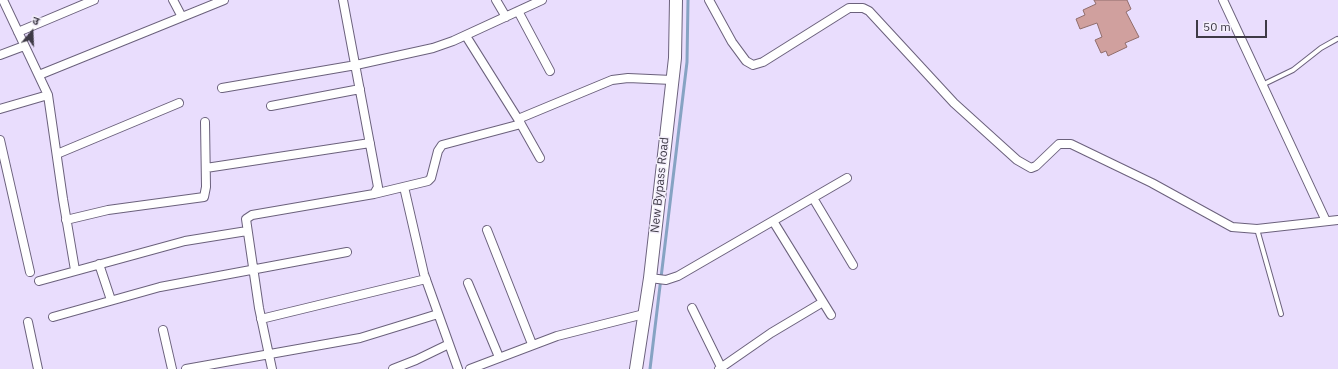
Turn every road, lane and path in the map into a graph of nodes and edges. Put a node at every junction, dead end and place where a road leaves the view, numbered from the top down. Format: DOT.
graph roads {
  1 [pos="3,0"];
  2 [pos="94,0"];
  3 [pos="174,0"];
  4 [pos="224,0"];
  5 [pos="343,0"];
  6 [pos="496,0"];
  7 [pos="542,0"];
  8 [pos="676,0"];
  9 [pos="709,0"];
  10 [pos="1223,0"];
  11 [pos="518,11"];
  12 [pos="182,17"];
  13 [pos="506,17"];
  14 [pos="18,32"];
  15 [pos="466,36"];
  16 [pos="1337,39"];
  17 [pos="24,46"];
  18 [pos="0,55"];
  19 [pos="356,65"];
  20 [pos="550,71"];
  21 [pos="39,75"];
  22 [pos="672,80"];
  23 [pos="1262,85"];
  24 [pos="222,88"];
  25 [pos="360,89"];
  26 [pos="48,95"];
  27 [pos="179,103"];
  28 [pos="271,106"];
  29 [pos="0,109"];
  30 [pos="520,121"];
  31 [pos="204,122"];
  32 [pos="0,140"];
  33 [pos="370,142"];
  34 [pos="57,154"];
  35 [pos="540,158"];
  36 [pos="206,168"];
  37 [pos="847,178"];
  38 [pos="404,187"];
  39 [pos="374,194"];
  40 [pos="813,198"];
  41 [pos="66,220"];
  42 [pos="1338,220"];
  43 [pos="773,221"];
  44 [pos="1326,221"];
  45 [pos="1257,229"];
  46 [pos="487,230"];
  47 [pos="247,231"];
  48 [pos="347,252"];
  49 [pos="99,264"];
  50 [pos="853,265"];
  51 [pos="253,269"];
  52 [pos="75,270"];
  53 [pos="30,272"];
  54 [pos="426,279"];
  55 [pos="658,279"];
  56 [pos="39,281"];
  57 [pos="468,283"];
  58 [pos="111,300"];
  59 [pos="823,302"];
  60 [pos="692,308"];
  61 [pos="438,314"];
  62 [pos="644,314"];
  63 [pos="1281,314"];
  64 [pos="831,315"];
  65 [pos="53,317"];
  66 [pos="261,318"];
  67 [pos="28,322"];
  68 [pos="163,330"];
  69 [pos="449,344"];
  70 [pos="532,344"];
  71 [pos="268,355"];
  72 [pos="499,357"];
  73 [pos="721,368"];
  74 [pos="38,369"];
  75 [pos="172,369"];
  76 [pos="186,369"];
  77 [pos="272,369"];
  78 [pos="393,369"];
  79 [pos="458,369"];
  80 [pos="470,369"];
  81 [pos="636,369"];
  1 -- 14 [label="street"];
  2 -- 14 [label="street"];
  3 -- 12 [label="street"];
  4 -- 12 [label="street"];
  5 -- 19 [label="street"];
  6 -- 13 [label="street"];
  7 -- 11 [label="street"];
  8 -- 22 [label="main road, New Bypass Road"];
  9 -- 45 [label="street"];
  10 -- 23 [label="street"];
  11 -- 13 [label="street"];
  11 -- 20 [label="street"];
  12 -- 21 [label="street"];
  13 -- 15 [label="street"];
  14 -- 17 [label="street"];
  15 -- 19 [label="street"];
  15 -- 30 [label="street"];
  16 -- 23 [label="lane"];
  17 -- 18 [label="street"];
  17 -- 21 [label="street"];
  19 -- 24 [label="street"];
  19 -- 25 [label="street"];
  21 -- 26 [label="street"];
  22 -- 30 [label="street"];
  22 -- 55 [label="main road, New Bypass Road"];
  23 -- 44 [label="street"];
  25 -- 28 [label="street"];
  25 -- 33 [label="street"];
  26 -- 29 [label="street"];
  26 -- 34 [label="street"];
  27 -- 34 [label="street"];
  30 -- 35 [label="street"];
  30 -- 38 [label="street"];
  31 -- 36 [label="street"];
  32 -- 53 [label="street"];
  33 -- 36 [label="street"];
  33 -- 39 [label="street"];
  34 -- 41 [label="street"];
  36 -- 41 [label="street"];
  37 -- 40 [label="street"];
  38 -- 39 [label="street"];
  38 -- 54 [label="street"];
  39 -- 47 [label="street"];
  40 -- 43 [label="street"];
  40 -- 50 [label="street"];
  41 -- 52 [label="street"];
  42 -- 44 [label="street"];
  43 -- 55 [label="street"];
  43 -- 59 [label="street"];
  44 -- 45 [label="street"];
  45 -- 63 [label="lane"];
  46 -- 70 [label="street"];
  47 -- 49 [label="street"];
  47 -- 51 [label="street"];
  48 -- 51 [label="street"];
  49 -- 52 [label="street"];
  49 -- 58 [label="street"];
  51 -- 58 [label="street"];
  51 -- 66 [label="street"];
  52 -- 56 [label="street"];
  54 -- 61 [label="street"];
  54 -- 66 [label="street"];
  55 -- 62 [label="main road, New Bypass Road"];
  57 -- 72 [label="street"];
  58 -- 65 [label="street"];
  59 -- 64 [label="street"];
  59 -- 73 [label="street"];
  60 -- 73 [label="street"];
  61 -- 69 [label="street"];
  61 -- 71 [label="street"];
  62 -- 70 [label="street"];
  62 -- 81 [label="main road, New Bypass Road"];
  66 -- 71 [label="street"];
  67 -- 74 [label="street"];
  68 -- 75 [label="street"];
  69 -- 78 [label="street"];
  69 -- 79 [label="street"];
  70 -- 72 [label="street"];
  71 -- 76 [label="street"];
  71 -- 77 [label="street"];
  72 -- 80 [label="street"];
}
